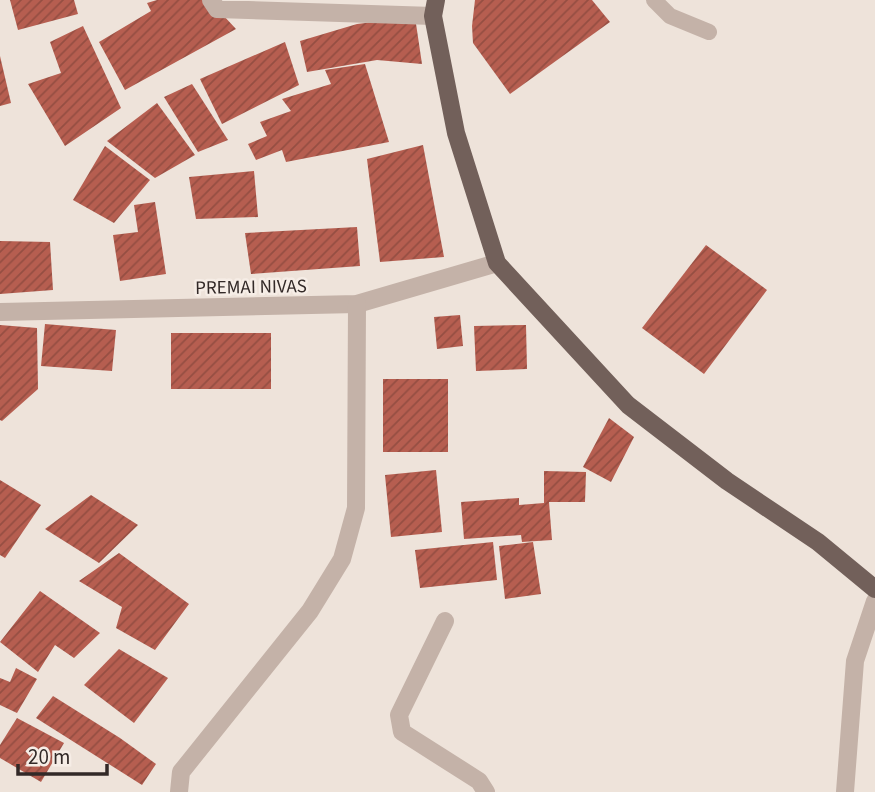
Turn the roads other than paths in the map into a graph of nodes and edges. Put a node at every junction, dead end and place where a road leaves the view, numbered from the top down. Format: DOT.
graph roads {
  1 [pos="211,0"];
  2 [pos="654,0"];
  3 [pos="434,8"];
  4 [pos="709,32"];
  5 [pos="497,263"];
  6 [pos="357,304"];
  7 [pos="0,312"];
  8 [pos="875,590"];
  9 [pos="875,601"];
  10 [pos="445,621"];
  11 [pos="179,792"];
  12 [pos="486,792"];
  13 [pos="845,792"];
  1 -- 3 [label="street"];
  2 -- 4 [label="lane"];
  3 -- 5 [label="main road"];
  5 -- 6 [label="street, PREMAI NIVAS"];
  5 -- 8 [label="main road"];
  6 -- 7 [label="street, PREMAI NIVAS"];
  6 -- 11 [label="street"];
  9 -- 13 [label="street"];
  10 -- 12 [label="street"];
}
